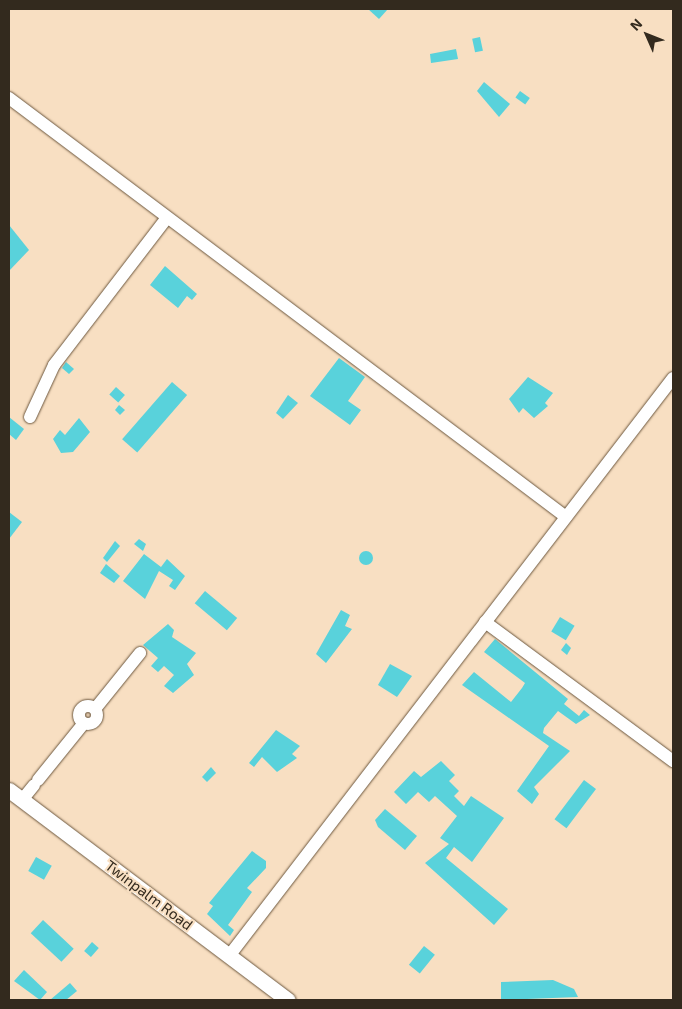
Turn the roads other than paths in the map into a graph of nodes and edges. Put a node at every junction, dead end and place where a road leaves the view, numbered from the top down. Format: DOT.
graph roads {
  1 [pos="9,98"];
  2 [pos="166,219"];
  3 [pos="673,378"];
  4 [pos="30,416"];
  5 [pos="566,517"];
  6 [pos="485,622"];
  7 [pos="140,653"];
  8 [pos="673,761"];
  9 [pos="9,790"];
  10 [pos="22,800"];
  11 [pos="229,956"];
  12 [pos="288,1000"];
  1 -- 2 [label="street"];
  2 -- 4 [label="street"];
  2 -- 5 [label="street"];
  3 -- 5 [label="street"];
  5 -- 6 [label="street"];
  6 -- 8 [label="street"];
  6 -- 11 [label="street"];
  7 -- 10 [label="street"];
  9 -- 10 [label="main road, Twinpalm Road"];
  10 -- 11 [label="main road, Twinpalm Road"];
  11 -- 12 [label="main road, Twinpalm Road"];
}
